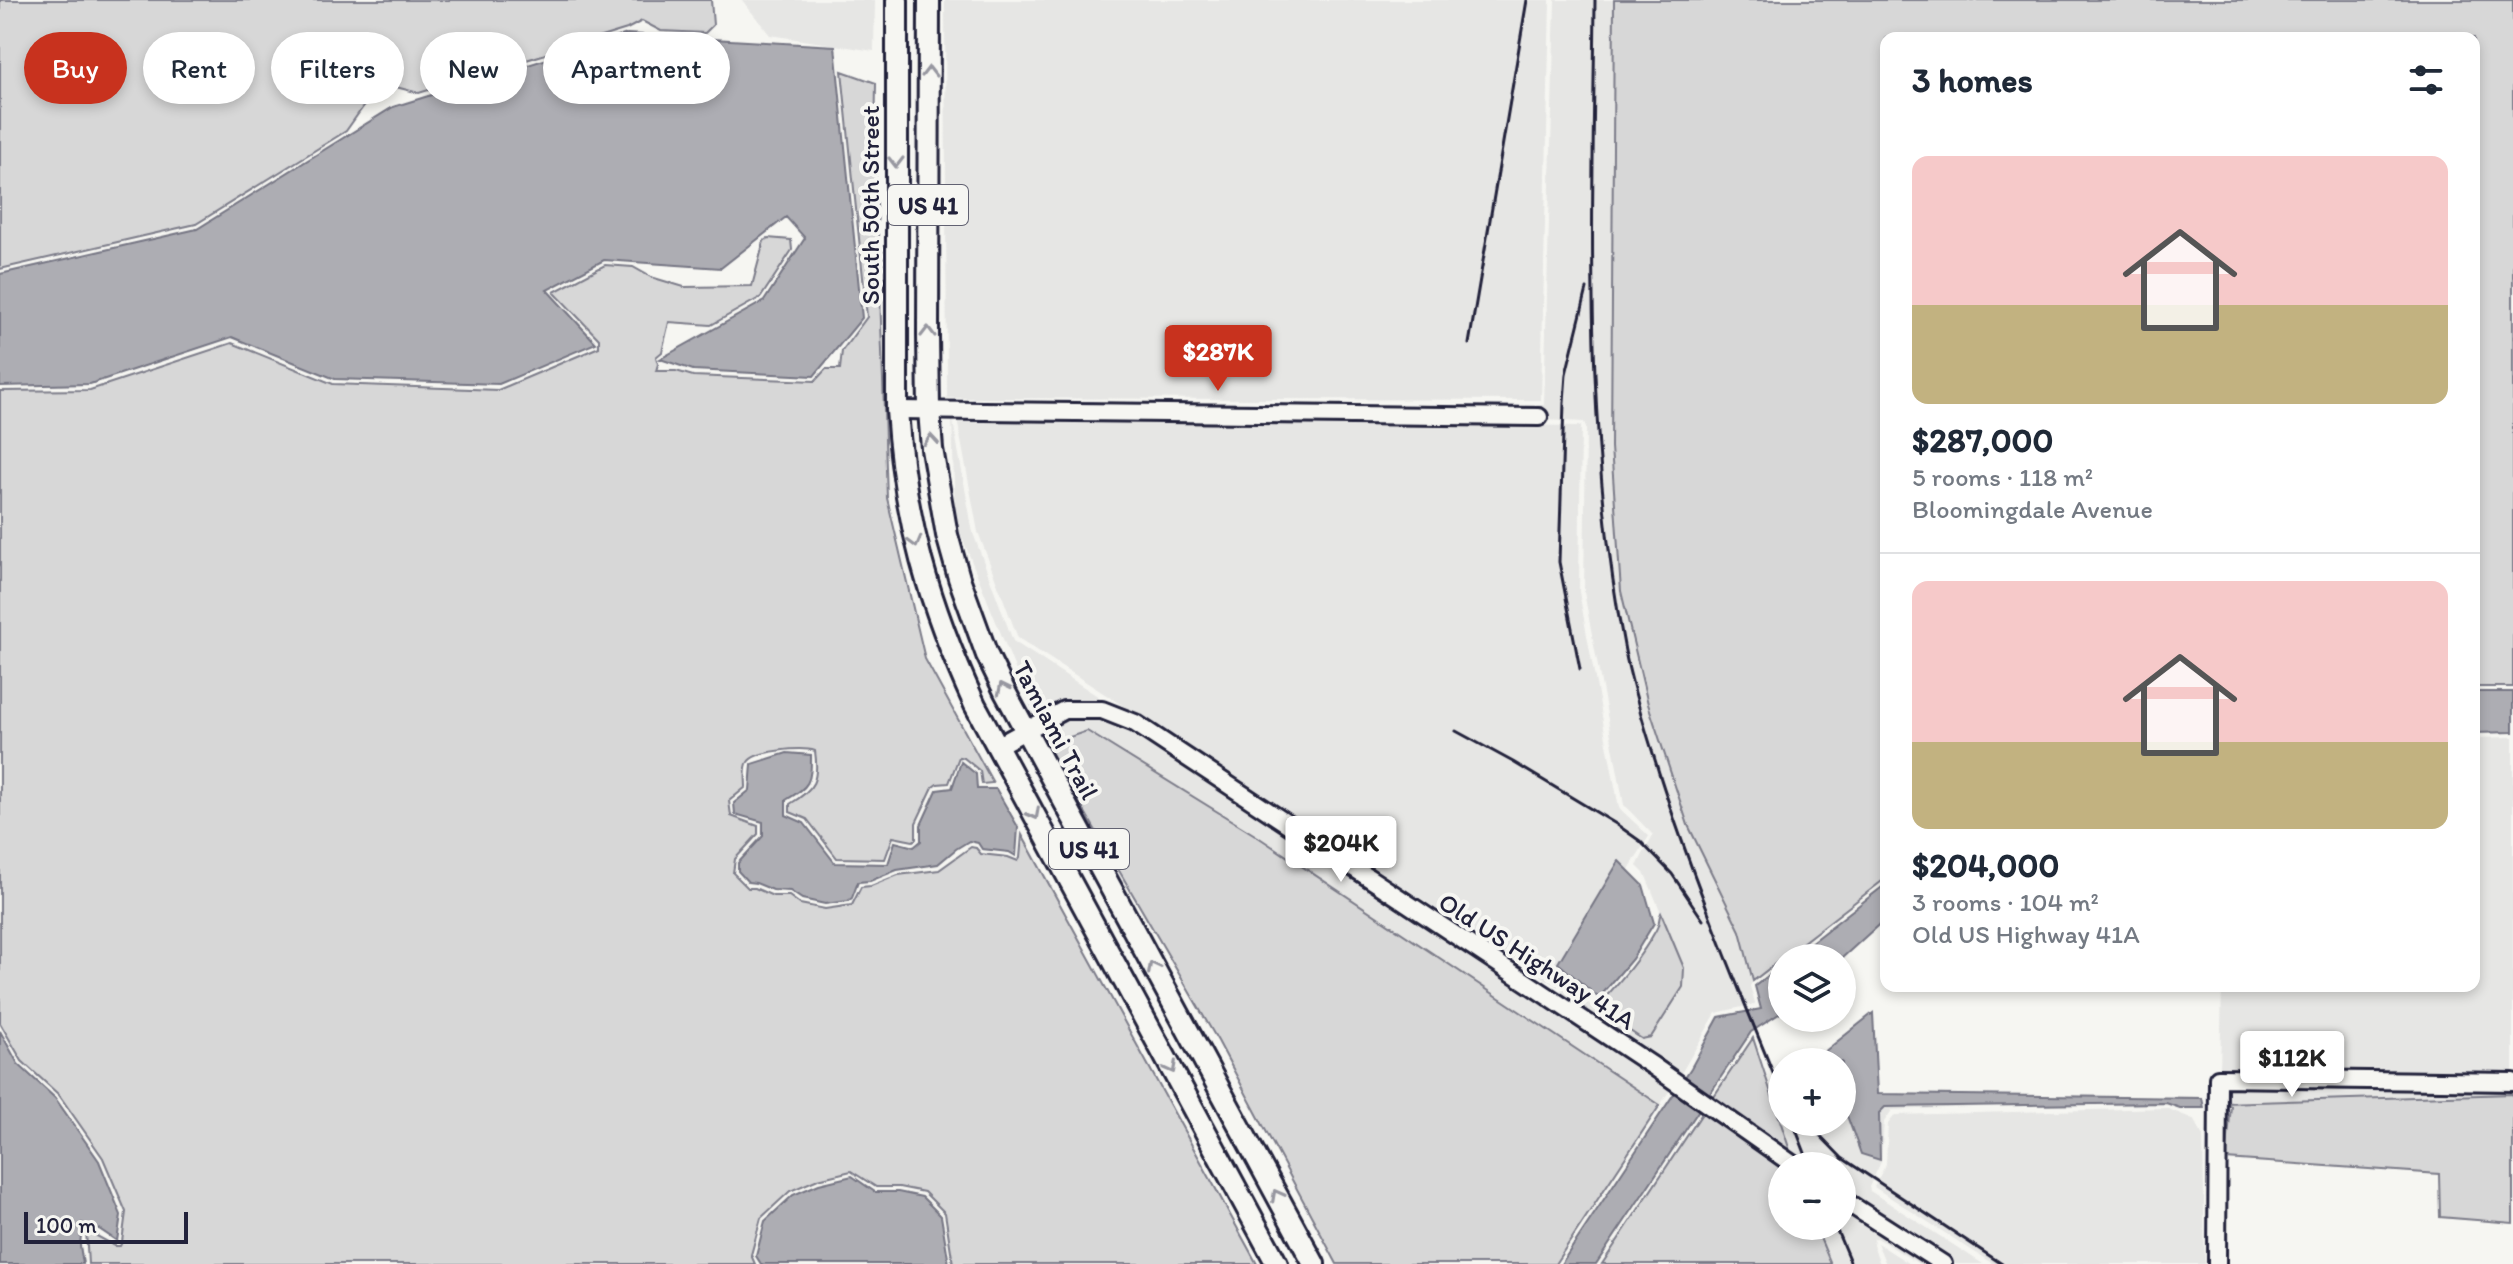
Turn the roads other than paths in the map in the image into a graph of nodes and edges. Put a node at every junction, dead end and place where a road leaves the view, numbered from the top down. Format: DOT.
graph roads {
  1 [pos="897,0"];
  2 [pos="929,0"];
  3 [pos="897,410"];
  4 [pos="929,410"];
  5 [pos="1539,417"];
  6 [pos="1025,730"];
  7 [pos="997,746"];
  8 [pos="2513,1082"];
  9 [pos="1775,1152"];
  10 [pos="1856,1208"];
  11 [pos="1277,1264"];
  12 [pos="1314,1264"];
  13 [pos="1943,1264"];
  14 [pos="2217,1264"];
  1 -- 3 [label="main road, South 50th Street / US 41, one-way"];
  4 -- 2 [label="main road, US 41, one-way"];
  3 -- 4 [label="street"];
  3 -- 7 [label="main road, US 41, one-way"];
  4 -- 5 [label="street"];
  6 -- 4 [label="main road, Tamiami Trail / US 41, one-way"];
  6 -- 7 [label="street, Old US Highway 41A"];
  6 -- 9 [label="street, Old US Highway 41A"];
  12 -- 6 [label="main road, Tamiami Trail / US 41, one-way"];
  7 -- 11 [label="main road, US 41, one-way"];
  8 -- 14 [label="street"];
  10 -- 13 [label="street"];
}
